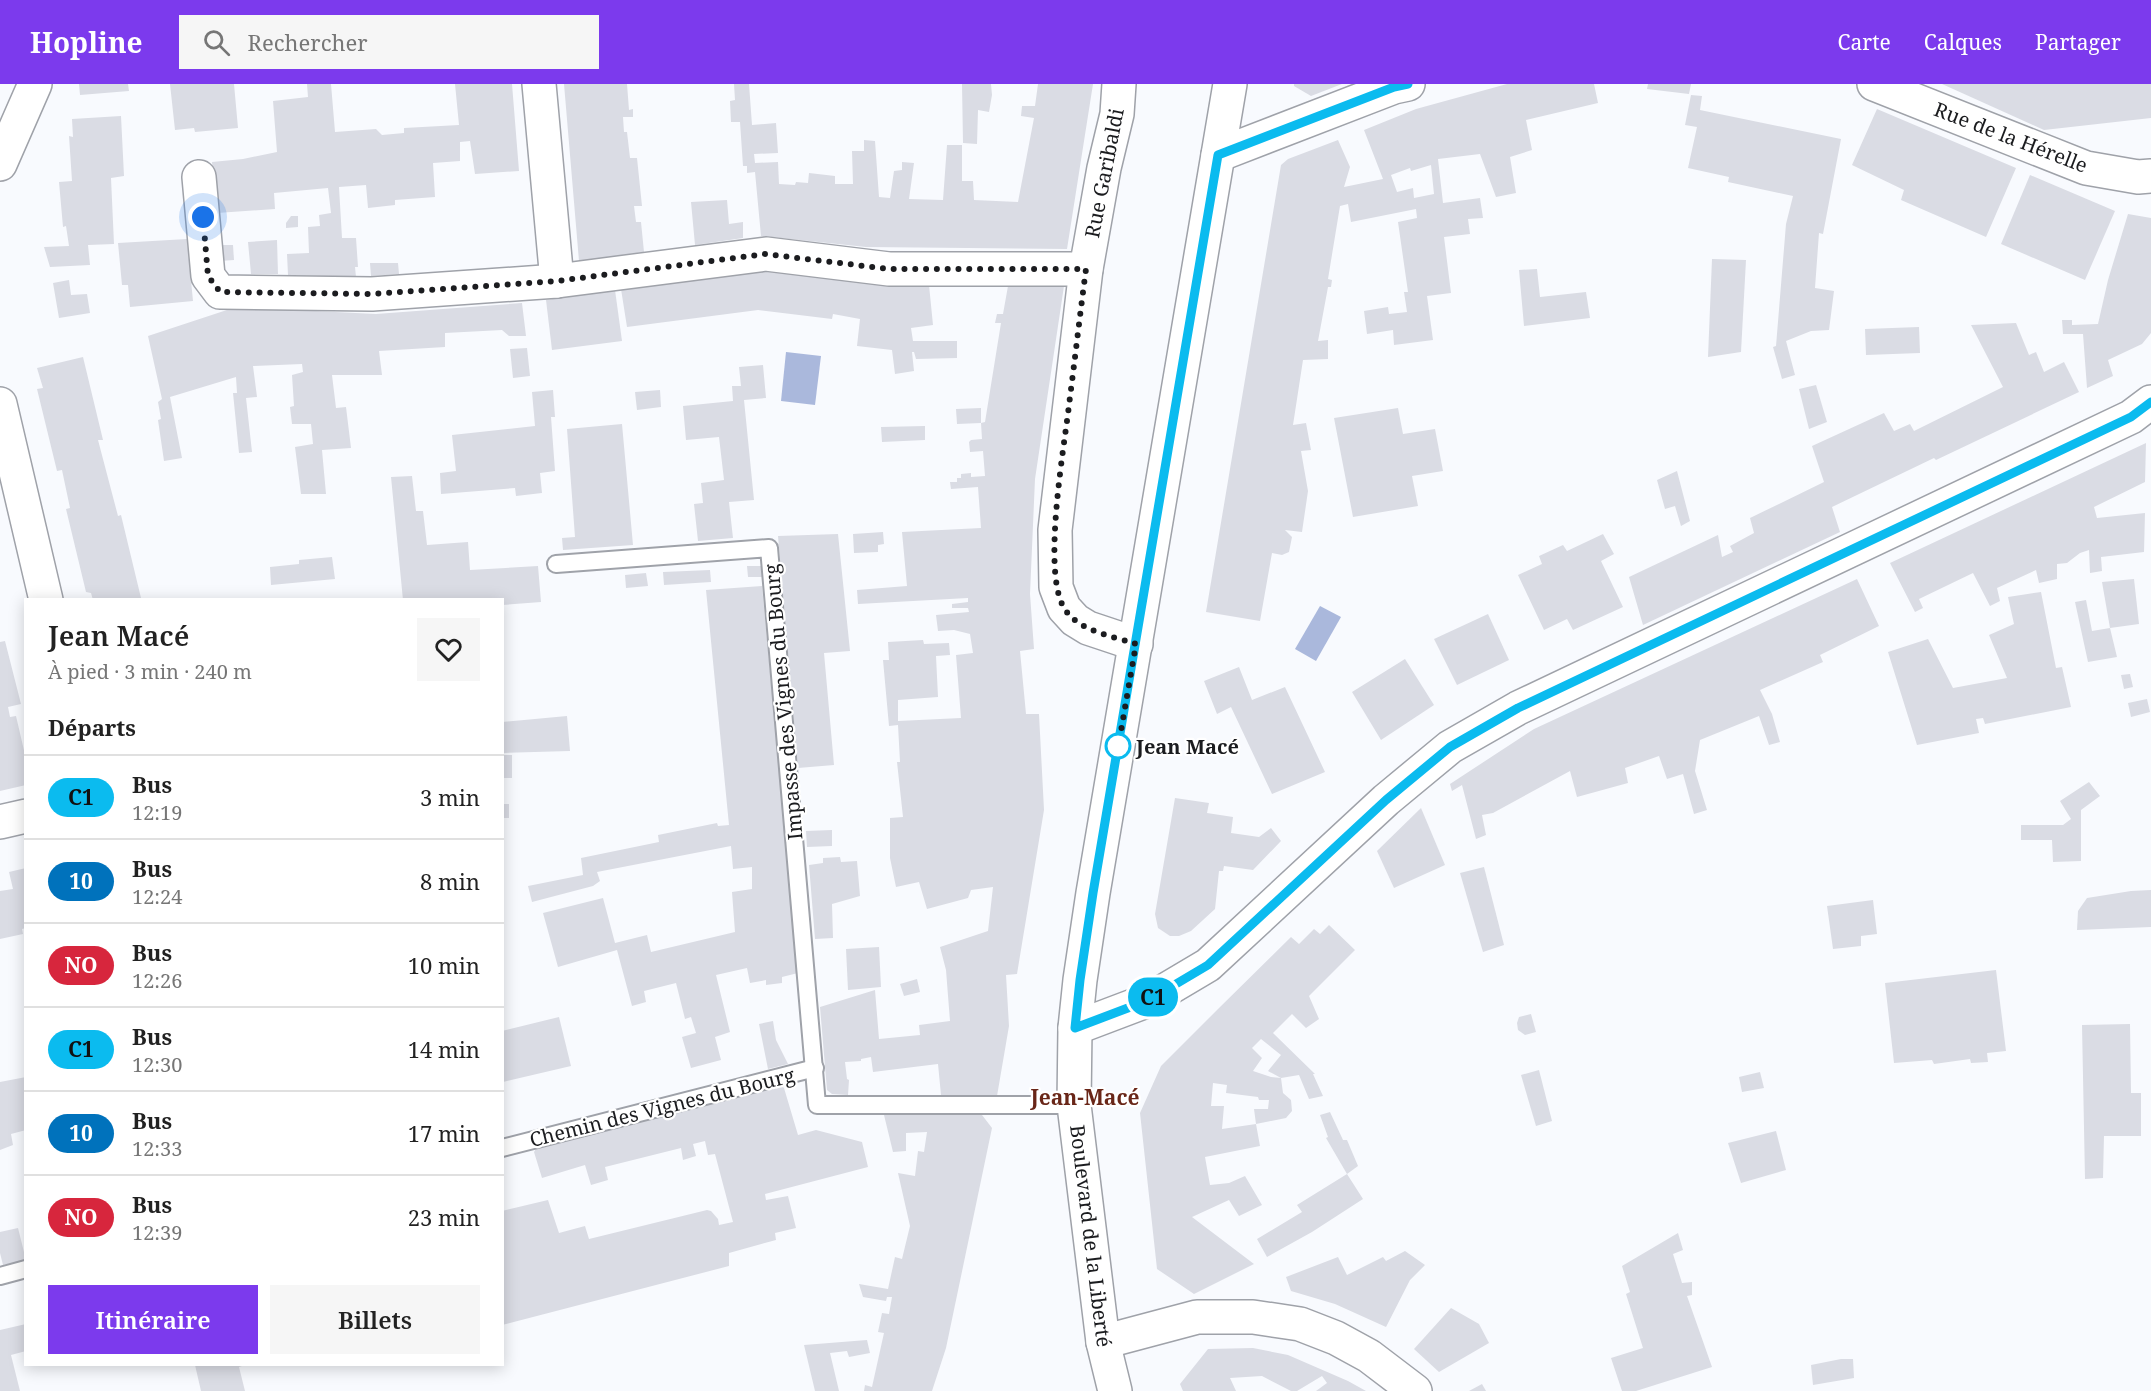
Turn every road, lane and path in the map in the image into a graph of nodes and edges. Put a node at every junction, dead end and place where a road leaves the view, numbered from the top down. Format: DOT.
graph roads {
  1 [pos="35,84"];
  2 [pos="539,84"];
  3 [pos="1119,84"];
  4 [pos="1230,84"];
  5 [pos="1408,84"];
  6 [pos="1874,84"];
  7 [pos="1218,155"];
  8 [pos="0,164"];
  9 [pos="2151,176"];
  10 [pos="199,177"];
  11 [pos="1086,269"];
  12 [pos="557,281"];
  13 [pos="2151,402"];
  14 [pos="0,405"];
  15 [pos="556,564"];
  16 [pos="46,598"];
  17 [pos="1136,644"];
  18 [pos="24,816"];
  19 [pos="0,822"];
  20 [pos="1075,1028"];
  21 [pos="814,1068"];
  22 [pos="1074,1105"];
  23 [pos="504,1147"];
  24 [pos="24,1270"];
  25 [pos="0,1276"];
  26 [pos="1103,1342"];
  27 [pos="1115,1391"];
  28 [pos="1415,1391"];
  1 -- 8 [label="street"];
  2 -- 12 [label="street"];
  3 -- 11 [label="street, Rue Garibaldi"];
  4 -- 7 [label="street, Boulevard de la Liberté"];
  5 -- 7 [label="street"];
  6 -- 9 [label="street, Rue de la Hérelle"];
  7 -- 17 [label="street, Boulevard de la Liberté"];
  10 -- 12 [label="street"];
  11 -- 12 [label="street"];
  11 -- 17 [label="street, Rue Garibaldi"];
  13 -- 20 [label="street"];
  14 -- 16 [label="street"];
  15 -- 21 [label="lane, Impasse des Vignes du Bourg"];
  17 -- 20 [label="street, Boulevard de la Liberté"];
  18 -- 19 [label="street"];
  20 -- 22 [label="street, Boulevard de la Liberté"];
  21 -- 22 [label="lane, Chemin des Vignes du Bourg"];
  21 -- 23 [label="lane, Chemin des Vignes du Bourg"];
  22 -- 26 [label="street, Boulevard de la Liberté"];
  24 -- 25 [label="lane"];
  26 -- 27 [label="street, Boulevard de la Liberté"];
  26 -- 28 [label="street"];
}
